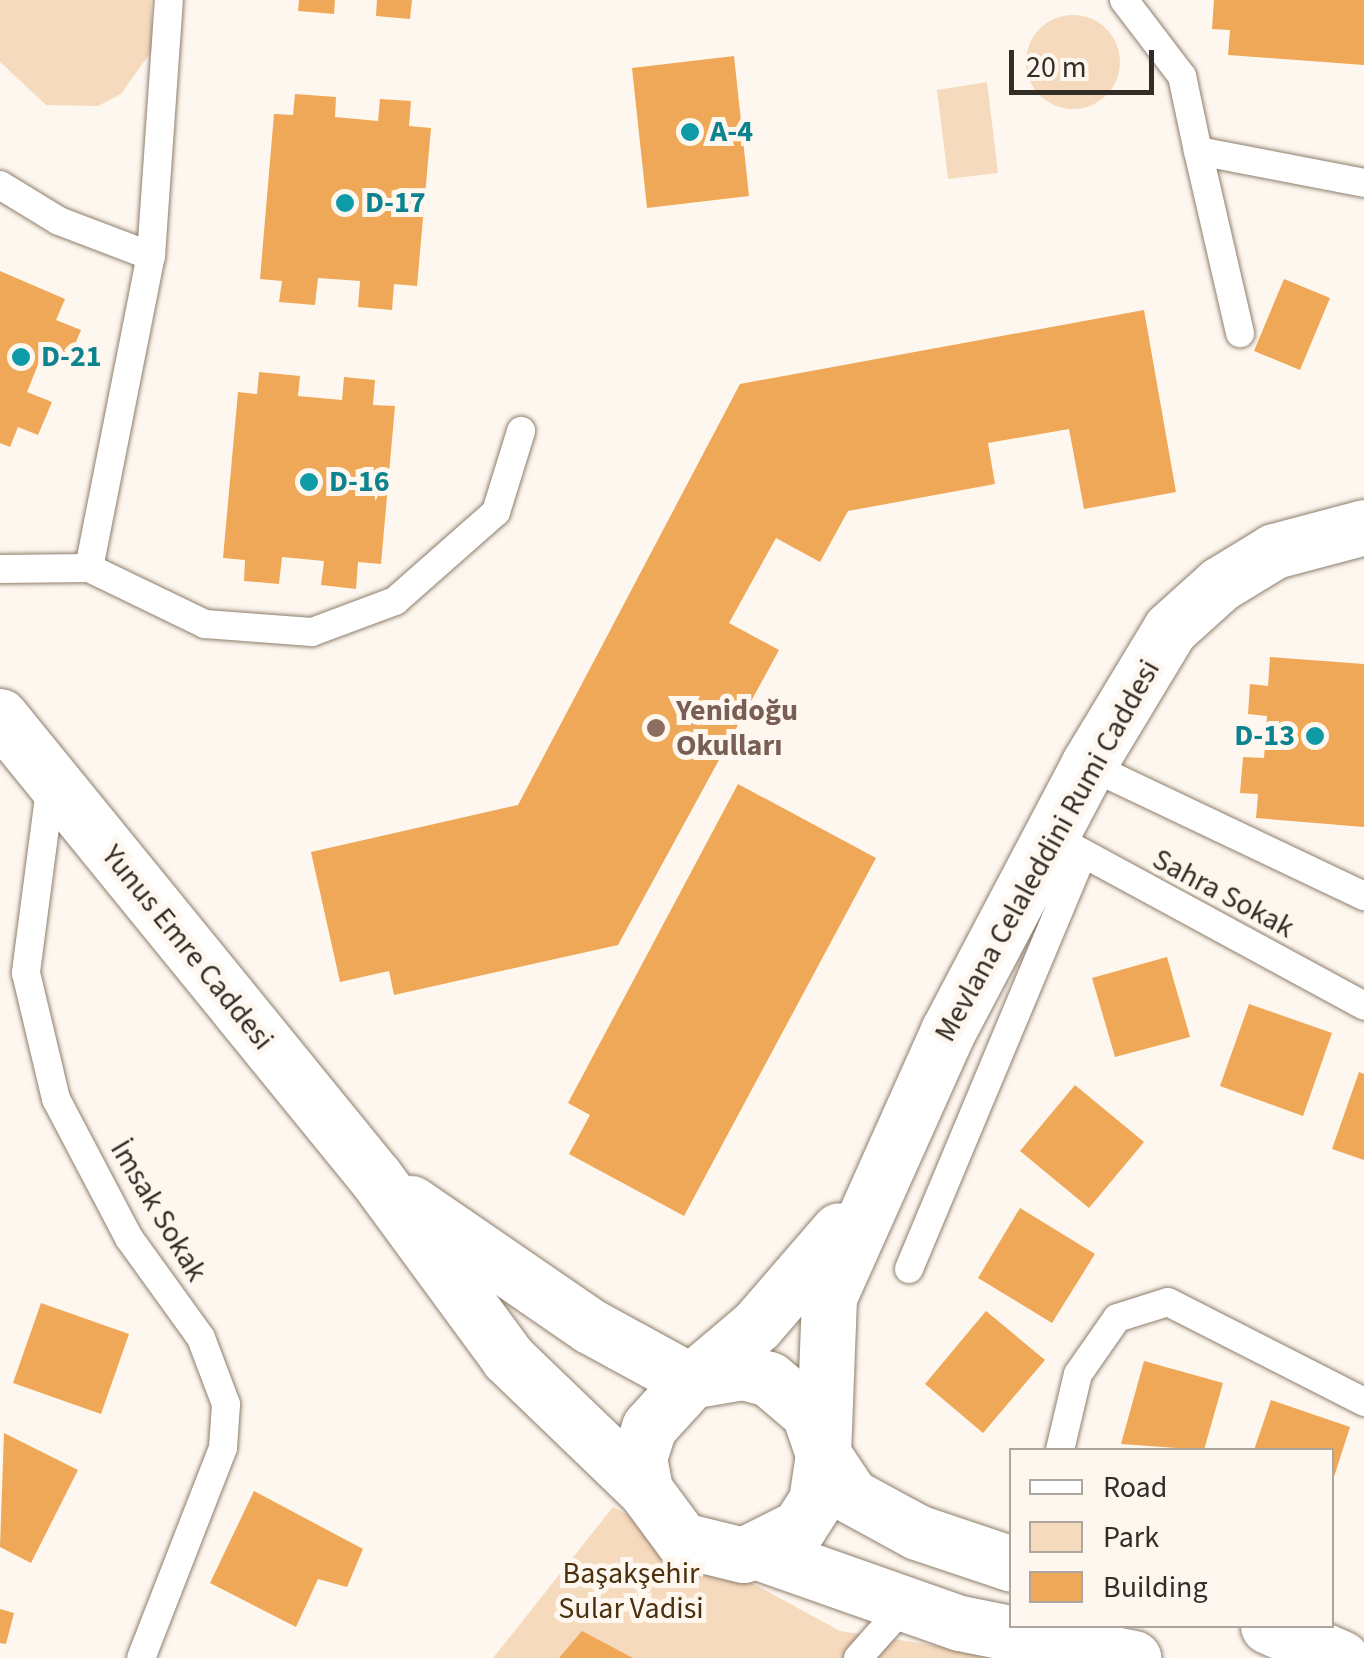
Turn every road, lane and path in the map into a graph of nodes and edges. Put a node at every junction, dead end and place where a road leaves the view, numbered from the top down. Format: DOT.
graph roads {
  1 [pos="168,0"];
  2 [pos="1124,0"];
  3 [pos="1198,151"];
  4 [pos="1364,183"];
  5 [pos="0,185"];
  6 [pos="151,256"];
  7 [pos="1240,333"];
  8 [pos="521,431"];
  9 [pos="1364,527"];
  10 [pos="89,568"];
  11 [pos="0,569"];
  12 [pos="0,716"];
  13 [pos="1088,765"];
  14 [pos="51,780"];
  15 [pos="1068,845"];
  16 [pos="1364,896"];
  17 [pos="1364,1006"];
  18 [pos="883,1168"];
  19 [pos="376,1178"];
  20 [pos="908,1269"];
  21 [pos="691,1381"];
  22 [pos="1364,1402"];
  23 [pos="1060,1448"];
  24 [pos="823,1454"];
  25 [pos="645,1490"];
  26 [pos="754,1551"];
  27 [pos="1009,1563"];
  28 [pos="906,1604"];
  29 [pos="1273,1628"];
  30 [pos="140,1658"];
  31 [pos="858,1658"];
  32 [pos="1132,1658"];
  33 [pos="1341,1658"];
  1 -- 6 [label="lane"];
  2 -- 3 [label="lane"];
  3 -- 4 [label="lane"];
  3 -- 7 [label="lane"];
  5 -- 6 [label="lane"];
  6 -- 10 [label="lane"];
  8 -- 10 [label="lane"];
  9 -- 13 [label="street, Mevlana Celaleddini Rumi Caddesi"];
  10 -- 11 [label="lane"];
  12 -- 14 [label="street, Yunus Emre Caddesi"];
  13 -- 15 [label="street, Mevlana Celaleddini Rumi Caddesi"];
  13 -- 16 [label="lane"];
  14 -- 19 [label="street, Yunus Emre Caddesi"];
  14 -- 30 [label="lane, İmsak Sokak"];
  15 -- 17 [label="lane, Sahra Sokak"];
  15 -- 18 [label="street, Mevlana Celaleddini Rumi Caddesi"];
  15 -- 20 [label="lane"];
  18 -- 21 [label="street, Mevlana Celaleddini Rumi Caddesi"];
  18 -- 24 [label="street, Mevlana Celaleddini Rumi Caddesi"];
  19 -- 21 [label="street, Yunus Emre Caddesi"];
  19 -- 25 [label="street, Yunus Emre Caddesi"];
  21 -- 24 [label="street"];
  21 -- 25 [label="street"];
  22 -- 23 [label="lane"];
  24 -- 26 [label="street"];
  24 -- 27 [label="street"];
  25 -- 26 [label="street, Yunus Emre Caddesi"];
  26 -- 28 [label="street, Yunus Emre Caddesi"];
  28 -- 31 [label="lane"];
  28 -- 32 [label="street, Yunus Emre Caddesi"];
  29 -- 33 [label="street"];
}
